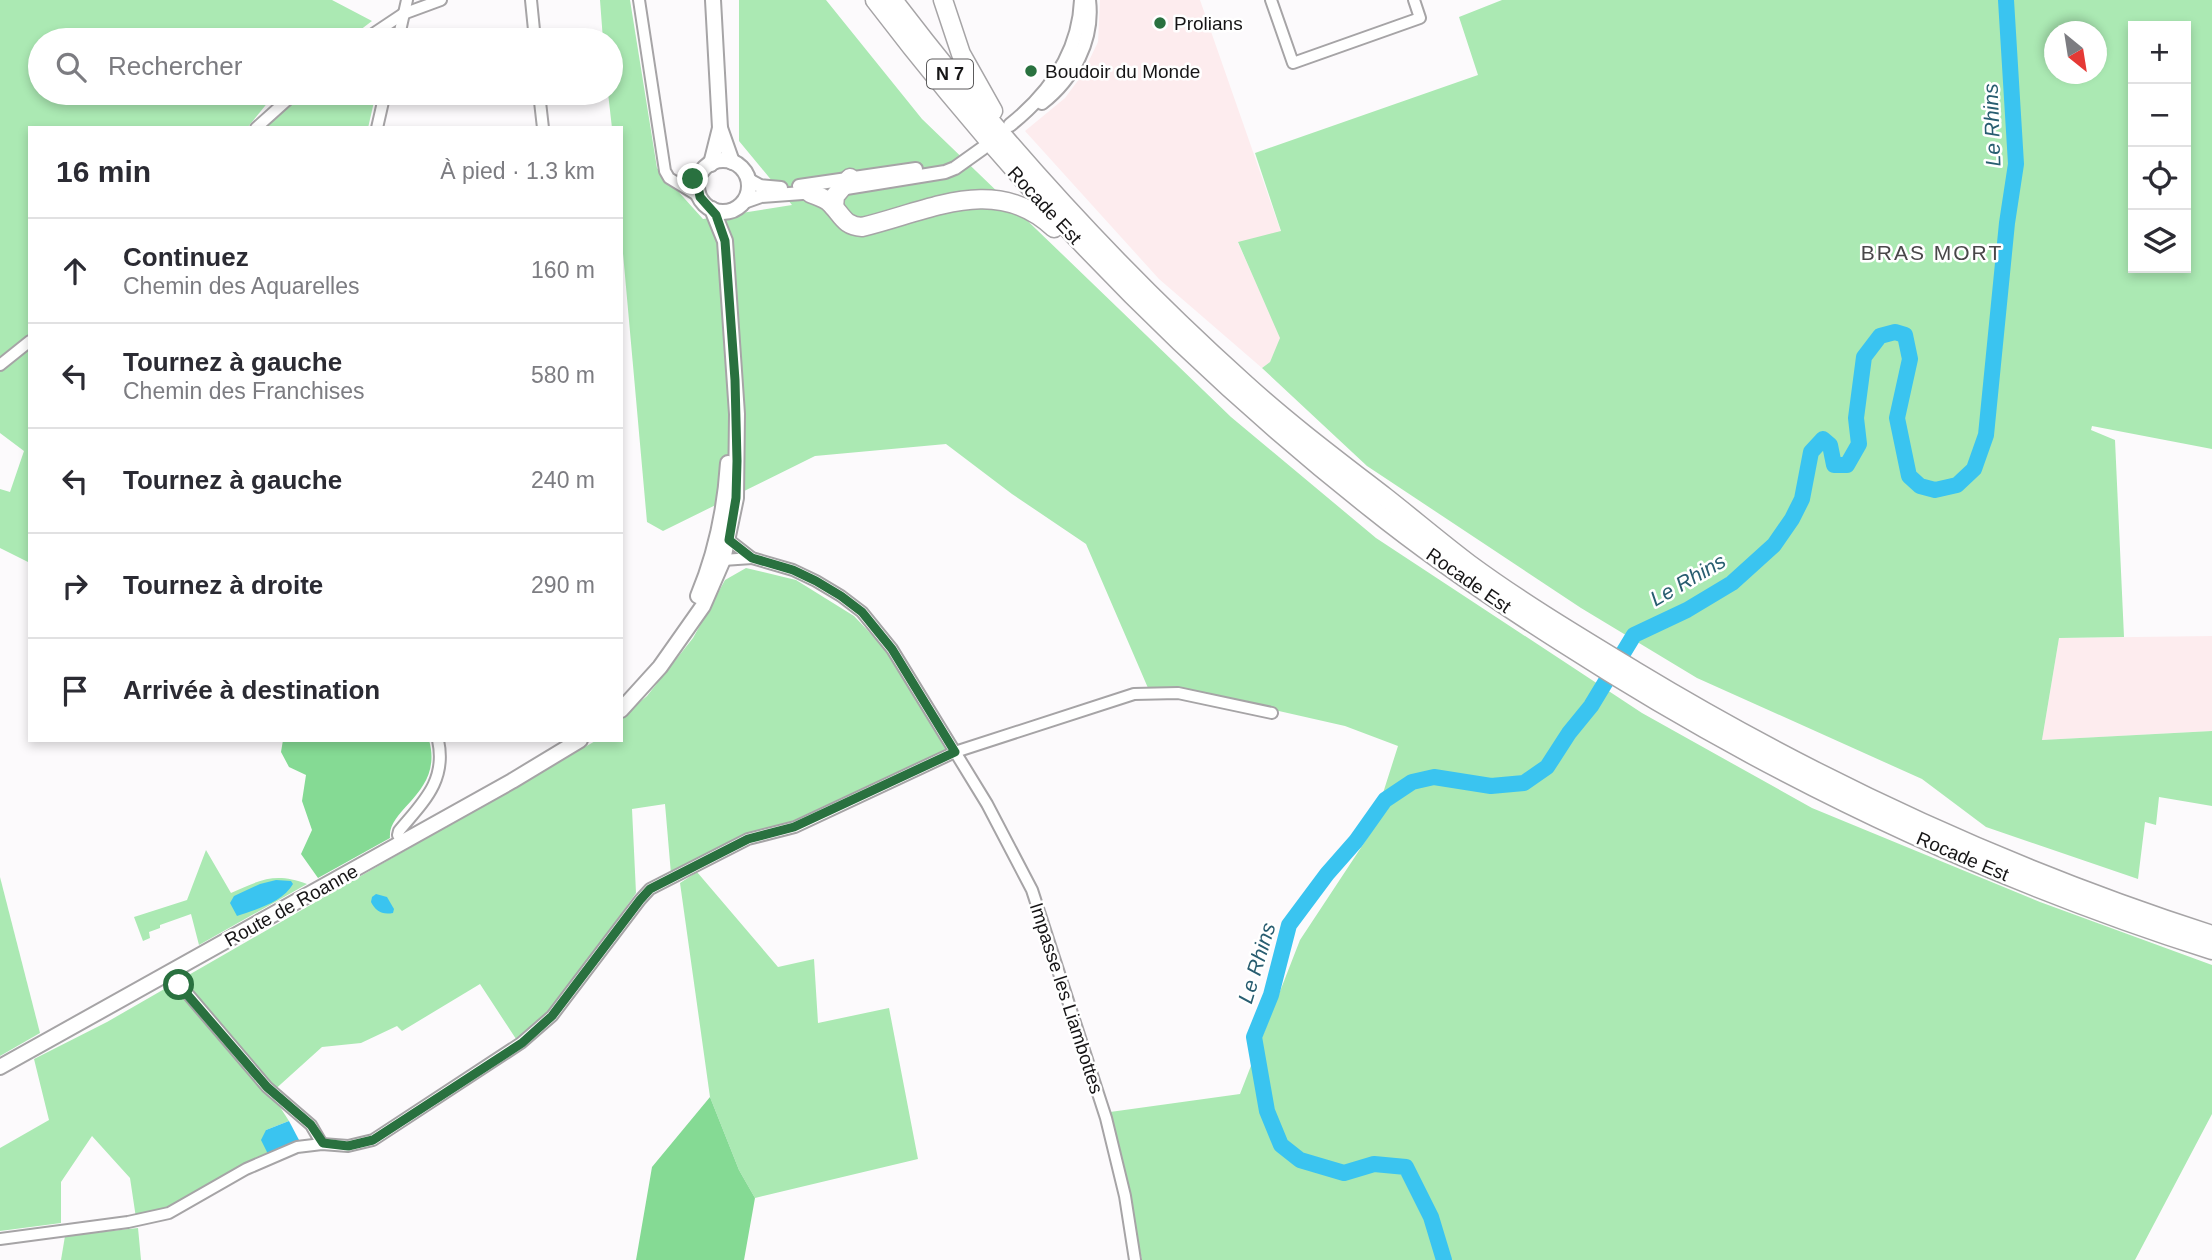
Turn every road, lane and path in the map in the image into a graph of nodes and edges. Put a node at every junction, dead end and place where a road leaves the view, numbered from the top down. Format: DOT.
graph roads {
  1 [pos="407,0"];
  2 [pos="441,0"];
  3 [pos="531,0"];
  4 [pos="639,0"];
  5 [pos="713,0"];
  6 [pos="875,0"];
  7 [pos="893,0"];
  8 [pos="943,0"];
  9 [pos="1081,0"];
  10 [pos="1090,0"];
  11 [pos="1271,0"];
  12 [pos="1414,0"];
  13 [pos="403,14"];
  14 [pos="382,28"];
  15 [pos="400,28"];
  16 [pos="534,28"];
  17 [pos="282,105"];
  18 [pos="383,105"];
  19 [pos="541,105"];
  20 [pos="1026,112"];
  21 [pos="1010,125"];
  22 [pos="259,126"];
  23 [pos="378,126"];
  24 [pos="542,126"];
  25 [pos="720,128"];
  26 [pos="1010,145"];
  27 [pos="983,148"];
  28 [pos="732,162"];
  29 [pos="711,164"];
  30 [pos="700,175"];
  31 [pos="749,180"];
  32 [pos="677,182"];
  33 [pos="845,183"];
  34 [pos="810,193"];
  35 [pos="700,197"];
  36 [pos="739,206"];
  37 [pos="834,207"];
  38 [pos="712,209"];
  39 [pos="725,241"];
  40 [pos="1117,282"];
  41 [pos="28,343"];
  42 [pos="0,365"];
  43 [pos="721,548"];
  44 [pos="752,558"];
  45 [pos="1584,649"];
  46 [pos="623,708"];
  47 [pos="1272,713"];
  48 [pos="438,742"];
  49 [pos="577,742"];
  50 [pos="955,752"];
  51 [pos="402,842"];
  52 [pos="2164,927"];
  53 [pos="2212,935"];
  54 [pos="2212,950"];
  55 [pos="170,972"];
  56 [pos="0,1067"];
  57 [pos="323,1143"];
  58 [pos="0,1239"];
  59 [pos="1135,1260"];
  1 -- 13 [label="street"];
  2 -- 13 [label="street"];
  3 -- 16 [label="street"];
  4 -- 32 [label="street"];
  5 -- 25 [label="main road"];
  6 -- 40 [label="highway, Rocade Est"];
  7 -- 26 [label="highway, Rocade Est / N 7"];
  8 -- 26 [label="highway"];
  9 -- 20 [label="street"];
  10 -- 20 [label="street"];
  11 -- 12 [label="street"];
  13 -- 14 [label="street"];
  13 -- 15 [label="street"];
  17 -- 22 [label="street"];
  18 -- 23 [label="street"];
  19 -- 24 [label="street"];
  20 -- 21 [label="street"];
  25 -- 28 [label="main road"];
  25 -- 29 [label="main road"];
  26 -- 45 [label="highway, Rocade Est"];
  27 -- 33 [label="street"];
  28 -- 29 [label="main road"];
  28 -- 31 [label="main road"];
  29 -- 30 [label="main road"];
  30 -- 32 [label="street"];
  30 -- 35 [label="main road"];
  31 -- 33 [label="street"];
  31 -- 36 [label="main road"];
  32 -- 35 [label="street"];
  33 -- 34 [label="street"];
  33 -- 37 [label="highway"];
  34 -- 36 [label="street"];
  34 -- 37 [label="highway"];
  35 -- 38 [label="main road"];
  36 -- 38 [label="main road"];
  36 -- 39 [label="main road"];
  37 -- 40 [label="highway"];
  38 -- 39 [label="main road"];
  39 -- 43 [label="main road"];
  40 -- 45 [label="highway, Rocade Est"];
  41 -- 42 [label="street"];
  43 -- 44 [label="street"];
  43 -- 44 [label="street"];
  43 -- 46 [label="main road"];
  44 -- 50 [label="street, Impasse les Liambottes"];
  45 -- 52 [label="highway, Rocade Est"];
  47 -- 50 [label="street"];
  48 -- 51 [label="street"];
  49 -- 51 [label="main road, Route de Roanne"];
  50 -- 57 [label="street"];
  50 -- 59 [label="street, Impasse les Liambottes"];
  51 -- 55 [label="main road, Route de Roanne"];
  52 -- 53 [label="highway, Rocade Est"];
  52 -- 54 [label="highway, Rocade Est"];
  55 -- 56 [label="main road, Route de Roanne"];
  55 -- 57 [label="street"];
  57 -- 58 [label="street"];
}
